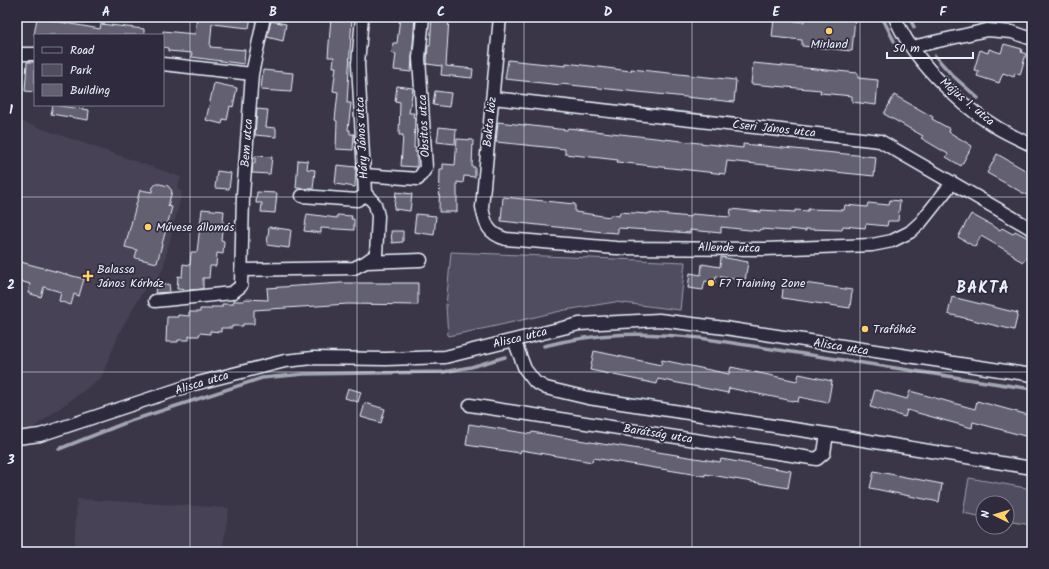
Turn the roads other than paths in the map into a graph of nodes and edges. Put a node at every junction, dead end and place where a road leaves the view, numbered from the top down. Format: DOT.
graph roads {
  1 [pos="264,17"];
  2 [pos="362,17"];
  3 [pos="423,17"];
  4 [pos="500,17"];
  5 [pos="895,17"];
  6 [pos="1032,39"];
  7 [pos="912,48"];
  8 [pos="17,54"];
  9 [pos="34,54"];
  10 [pos="164,64"];
  11 [pos="252,74"];
  12 [pos="493,98"];
  13 [pos="1032,145"];
  14 [pos="364,175"];
  15 [pos="952,183"];
  16 [pos="365,193"];
  17 [pos="302,196"];
  18 [pos="487,226"];
  19 [pos="1032,229"];
  20 [pos="421,260"];
  21 [pos="366,262"];
  22 [pos="241,270"];
  23 [pos="155,301"];
  24 [pos="514,340"];
  25 [pos="1032,375"];
  26 [pos="470,405"];
  27 [pos="827,434"];
  28 [pos="17,438"];
  29 [pos="1032,468"];
  1 -- 11 [label="street, Bem utca"];
  2 -- 14 [label="street, Háry János utca"];
  3 -- 14 [label="street, Obsitos utca"];
  4 -- 12 [label="street, Bakta köz"];
  5 -- 7 [label="street, Május 1. utca"];
  6 -- 7 [label="street"];
  7 -- 13 [label="street, Május 1. utca"];
  8 -- 9 [label="street"];
  10 -- 11 [label="street"];
  11 -- 22 [label="street, Bem utca"];
  12 -- 15 [label="street, Cseri János utca"];
  12 -- 18 [label="street, Bakta köz"];
  14 -- 16 [label="street, Háry János utca"];
  15 -- 18 [label="street, Allende utca"];
  15 -- 19 [label="street, Cseri János utca"];
  16 -- 17 [label="street, Háry János utca"];
  16 -- 21 [label="street"];
  20 -- 21 [label="street"];
  21 -- 22 [label="street"];
  22 -- 23 [label="street, Bem utca"];
  24 -- 25 [label="street, Alisca utca"];
  24 -- 27 [label="street, Barátság utca"];
  24 -- 28 [label="street, Alisca utca"];
  26 -- 27 [label="street, Barátság utca"];
  27 -- 29 [label="street, Barátság utca"];
}
